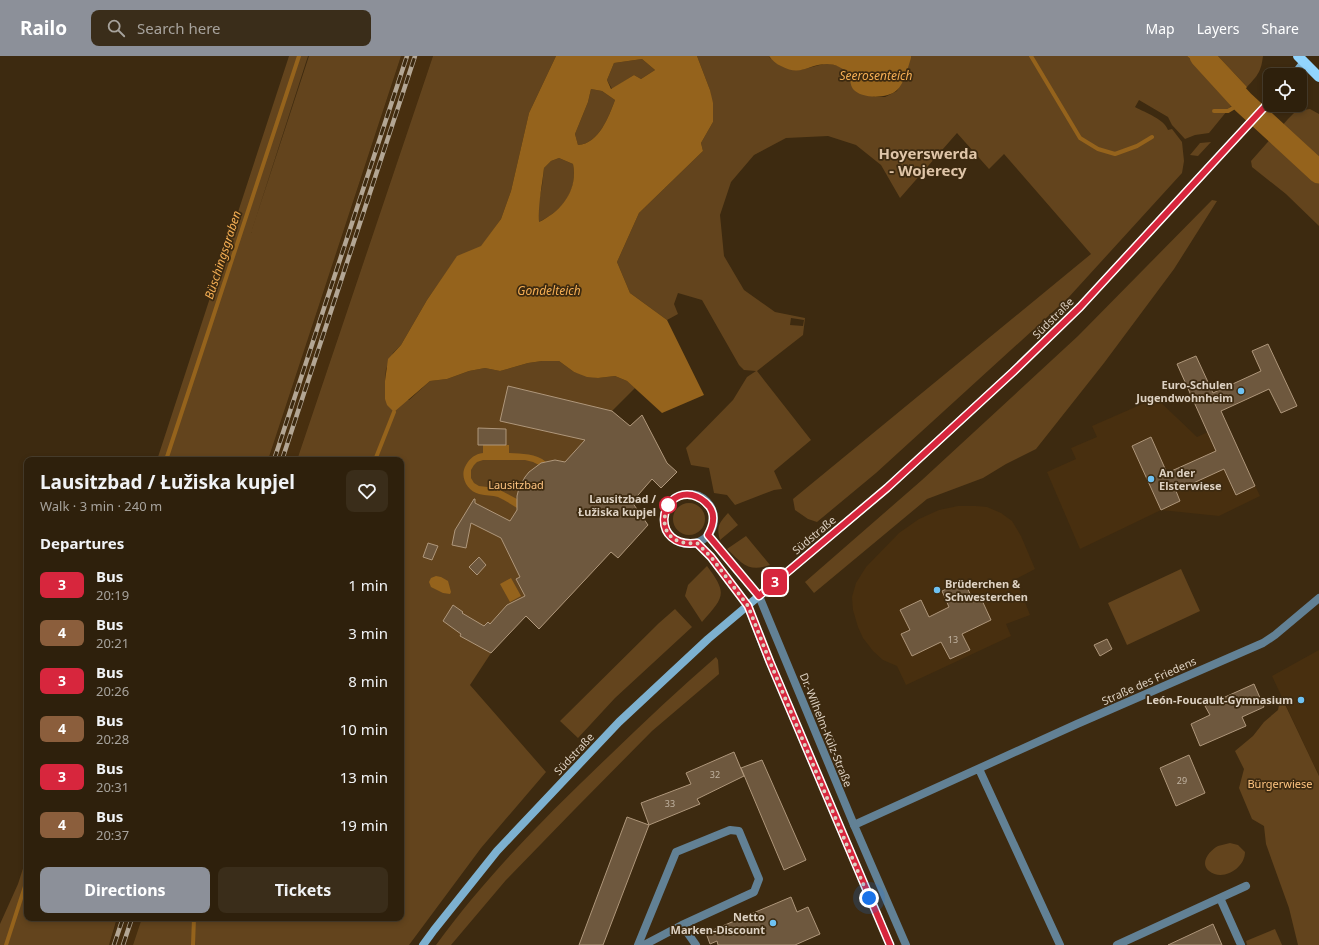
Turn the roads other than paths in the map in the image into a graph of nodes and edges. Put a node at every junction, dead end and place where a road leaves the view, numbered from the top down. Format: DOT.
graph roads {
  1 [pos="1304,58"];
  2 [pos="1298,68"];
  3 [pos="1319,77"];
  4 [pos="1263,109"];
  5 [pos="708,535"];
  6 [pos="697,543"];
  7 [pos="759,596"];
  8 [pos="1319,598"];
  9 [pos="748,606"];
  10 [pos="979,769"];
  11 [pos="854,825"];
  12 [pos="1246,886"];
  13 [pos="1220,898"];
  14 [pos="682,925"];
  15 [pos="904,944"];
  16 [pos="423,945"];
  17 [pos="638,945"];
  18 [pos="644,945"];
  19 [pos="696,945"];
  20 [pos="890,945"];
  21 [pos="1060,945"];
  22 [pos="1117,945"];
  23 [pos="1241,945"];
  1 -- 2 [label="main road"];
  1 -- 3 [label="main road"];
  4 -- 7 [label="main road, Südstraße"];
  5 -- 6 [label="street"];
  5 -- 6 [label="street"];
  5 -- 7 [label="street, Dr.-Wilhelm-Külz-Straße"];
  6 -- 9 [label="street"];
  7 -- 9 [label="main road, Südstraße"];
  7 -- 11 [label="street, Dr.-Wilhelm-Külz-Straße"];
  8 -- 10 [label="street, Straße des Friedens"];
  9 -- 16 [label="main road, Südstraße"];
  9 -- 20 [label="street"];
  10 -- 11 [label="street, Straße des Friedens"];
  10 -- 21 [label="street"];
  11 -- 15 [label="street, Dr.-Wilhelm-Külz-Straße"];
  12 -- 13 [label="street"];
  13 -- 22 [label="street"];
  13 -- 23 [label="street"];
  14 -- 17 [label="street"];
  14 -- 18 [label="street"];
  14 -- 19 [label="street"];
}
